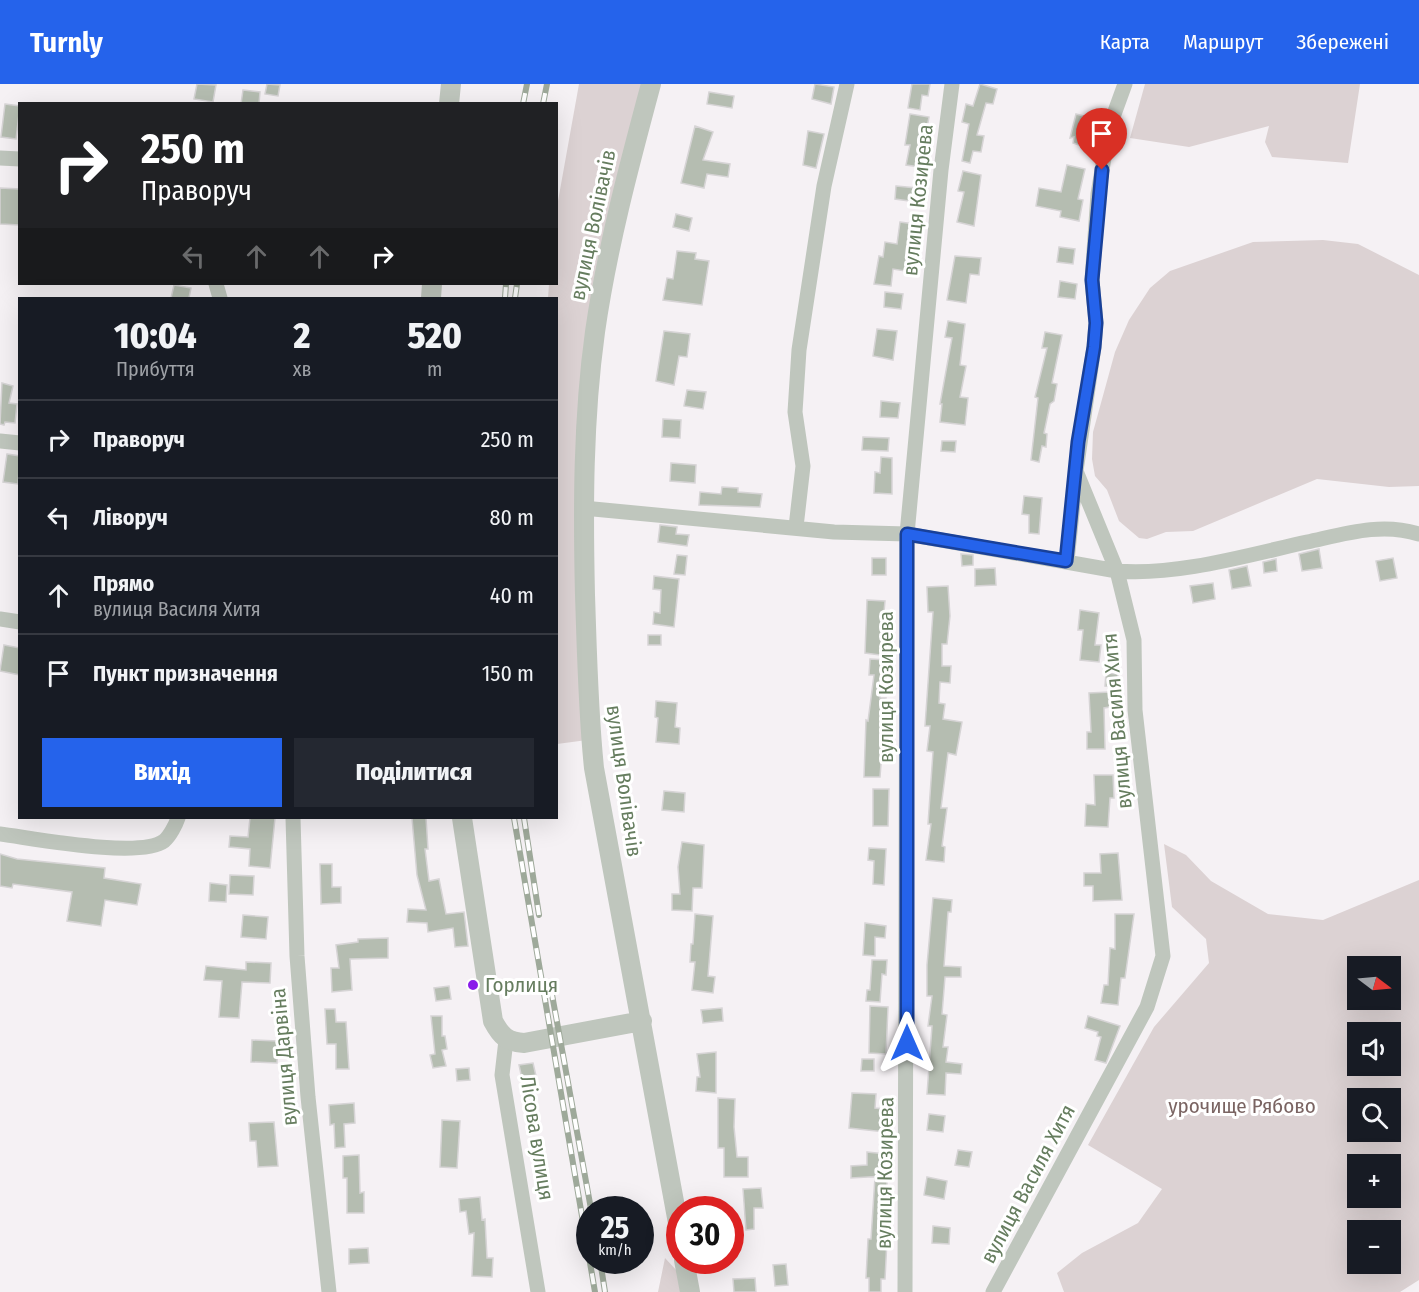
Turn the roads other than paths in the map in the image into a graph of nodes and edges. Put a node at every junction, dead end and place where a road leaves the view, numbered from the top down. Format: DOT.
graph roads {
  1 [pos="451,84"];
  2 [pos="651,84"];
  3 [pos="847,84"];
  4 [pos="952,84"];
  5 [pos="1125,84"];
  6 [pos="449,102"];
  7 [pos="0,158"];
  8 [pos="18,159"];
  9 [pos="0,441"];
  10 [pos="18,443"];
  11 [pos="1076,471"];
  12 [pos="583,508"];
  13 [pos="796,527"];
  14 [pos="907,534"];
  15 [pos="1419,534"];
  16 [pos="1066,561"];
  17 [pos="1117,571"];
  18 [pos="0,619"];
  19 [pos="18,622"];
  20 [pos="177,819"];
  21 [pos="293,819"];
  22 [pos="462,819"];
  23 [pos="0,834"];
  24 [pos="642,1021"];
  25 [pos="506,1040"];
  26 [pos="673,1196"];
  27 [pos="687,1274"];
  28 [pos="329,1292"];
  29 [pos="538,1292"];
  30 [pos="690,1292"];
  31 [pos="905,1292"];
  32 [pos="993,1292"];
  1 -- 6 [label="street"];
  2 -- 12 [label="street, вулиця Волівачів"];
  3 -- 13 [label="street"];
  4 -- 14 [label="street, вулиця Козирева"];
  5 -- 11 [label="street"];
  7 -- 8 [label="street"];
  9 -- 10 [label="street"];
  11 -- 16 [label="street"];
  11 -- 17 [label="street, вулиця Василя Хитя"];
  12 -- 13 [label="street"];
  12 -- 24 [label="street, вулиця Волівачів"];
  13 -- 14 [label="street"];
  14 -- 16 [label="street"];
  14 -- 31 [label="street, вулиця Козирева"];
  15 -- 17 [label="street"];
  16 -- 17 [label="street"];
  17 -- 32 [label="street, вулиця Василя Хитя"];
  18 -- 19 [label="street"];
  20 -- 23 [label="street"];
  21 -- 28 [label="street, вулиця Дарвіна"];
  22 -- 25 [label="street"];
  24 -- 25 [label="street"];
  24 -- 26 [label="street, вулиця Волівачів"];
  25 -- 29 [label="street, Лісова вулиця"];
  27 -- 30 [label="street"];
}
